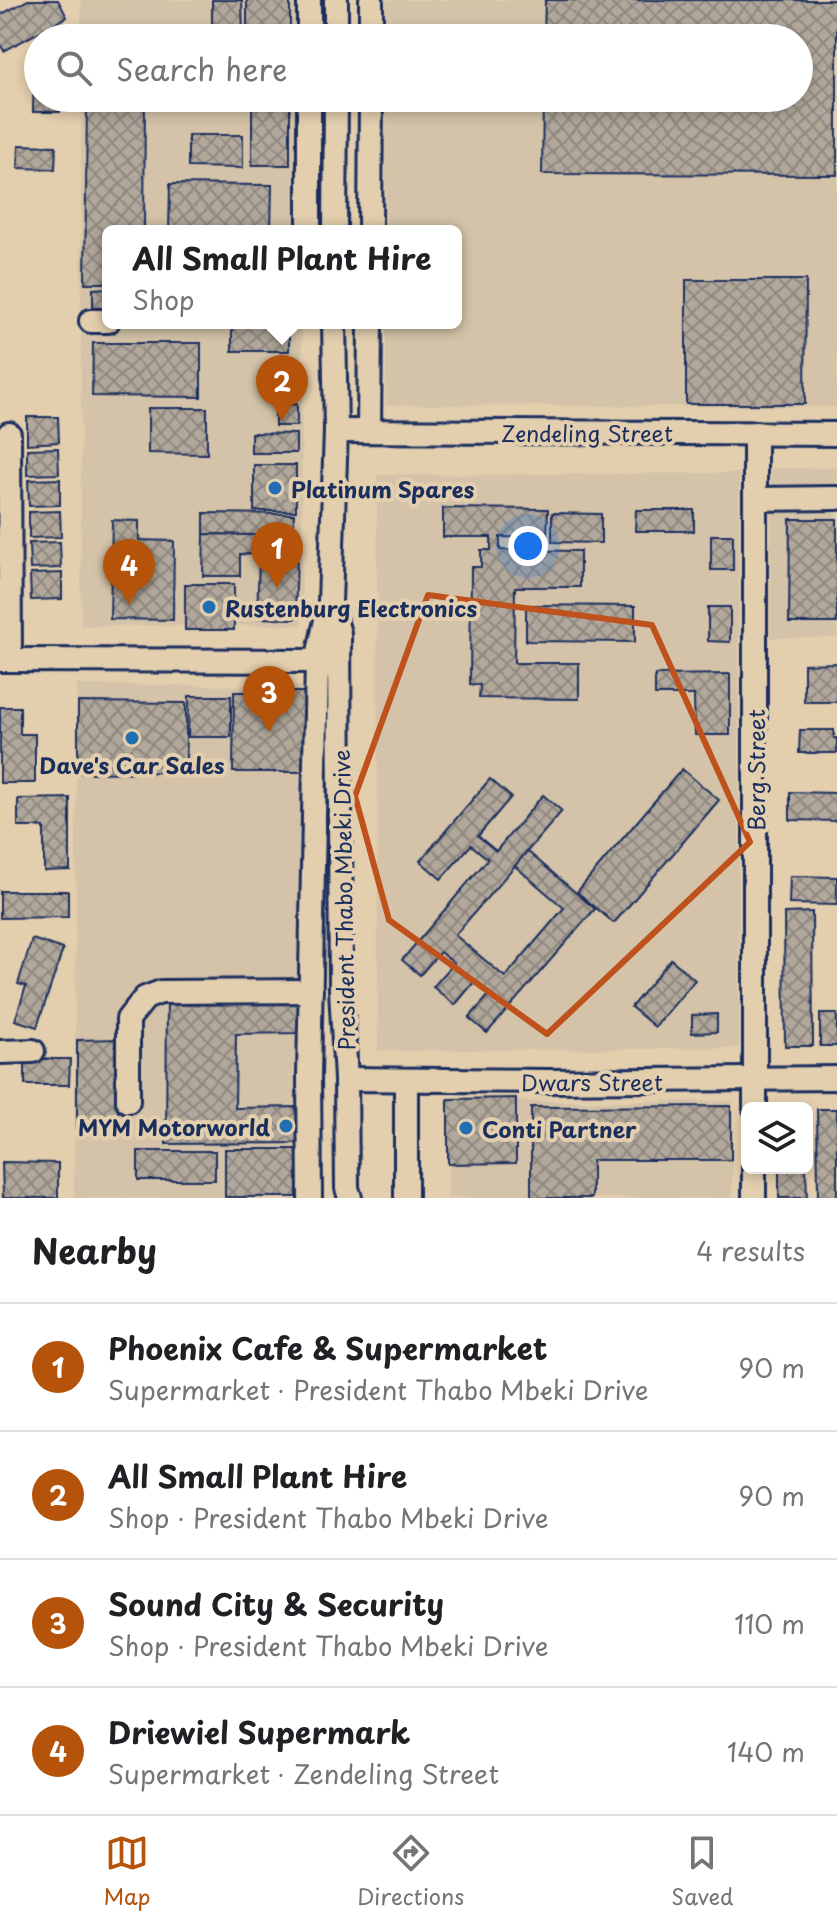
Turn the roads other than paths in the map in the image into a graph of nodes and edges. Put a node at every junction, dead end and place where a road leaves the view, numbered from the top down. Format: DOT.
graph roads {
  1 [pos="309,0"];
  2 [pos="336,0"];
  3 [pos="371,0"];
  4 [pos="309,24"];
  5 [pos="336,24"];
  6 [pos="371,24"];
  7 [pos="309,112"];
  8 [pos="336,112"];
  9 [pos="371,112"];
  10 [pos="309,225"];
  11 [pos="335,225"];
  12 [pos="370,225"];
  13 [pos="334,329"];
  14 [pos="370,329"];
  15 [pos="336,431"];
  16 [pos="369,431"];
  17 [pos="755,433"];
  18 [pos="9,434"];
  19 [pos="837,434"];
  20 [pos="837,498"];
  21 [pos="755,499"];
  22 [pos="330,602"];
  23 [pos="3,663"];
  24 [pos="317,664"];
  25 [pos="340,681"];
  26 [pos="311,991"];
  27 [pos="33,1051"];
  28 [pos="0,1052"];
  29 [pos="837,1078"];
  30 [pos="346,1079"];
  31 [pos="756,1079"];
  32 [pos="406,1081"];
  33 [pos="128,1101"];
  34 [pos="755,1102"];
  35 [pos="308,1173"];
  36 [pos="754,1174"];
  37 [pos="310,1198"];
  38 [pos="322,1198"];
  39 [pos="350,1198"];
  40 [pos="406,1198"];
  41 [pos="754,1198"];
  1 -- 4 [label="street"];
  2 -- 5 [label="street"];
  3 -- 6 [label="street"];
  7 -- 10 [label="street"];
  8 -- 11 [label="street"];
  9 -- 12 [label="street"];
  13 -- 15 [label="street, President Thabo Mbeki Drive"];
  14 -- 16 [label="street"];
  15 -- 16 [label="street, Zendeling Street"];
  15 -- 22 [label="street, President Thabo Mbeki Drive"];
  16 -- 17 [label="street, Zendeling Street"];
  17 -- 19 [label="street, Zendeling Street"];
  17 -- 21 [label="street, Berg Street"];
  18 -- 23 [label="street"];
  20 -- 21 [label="street"];
  21 -- 31 [label="street, Berg Street"];
  22 -- 24 [label="street, President Thabo Mbeki Drive"];
  22 -- 25 [label="street, President Thabo Mbeki Drive"];
  23 -- 24 [label="street"];
  24 -- 25 [label="street"];
  24 -- 26 [label="street, President Thabo Mbeki Drive"];
  25 -- 30 [label="street, President Thabo Mbeki Drive"];
  26 -- 33 [label="street"];
  26 -- 35 [label="street, President Thabo Mbeki Drive"];
  27 -- 28 [label="street"];
  29 -- 31 [label="street, Dwars Street"];
  30 -- 32 [label="street, Dwars Street"];
  30 -- 39 [label="street, President Thabo Mbeki Drive"];
  31 -- 32 [label="street, Dwars Street"];
  31 -- 34 [label="street, Berg Street"];
  32 -- 40 [label="street"];
  35 -- 37 [label="street, President Thabo Mbeki Drive"];
  35 -- 38 [label="street"];
  36 -- 41 [label="street"];
}
